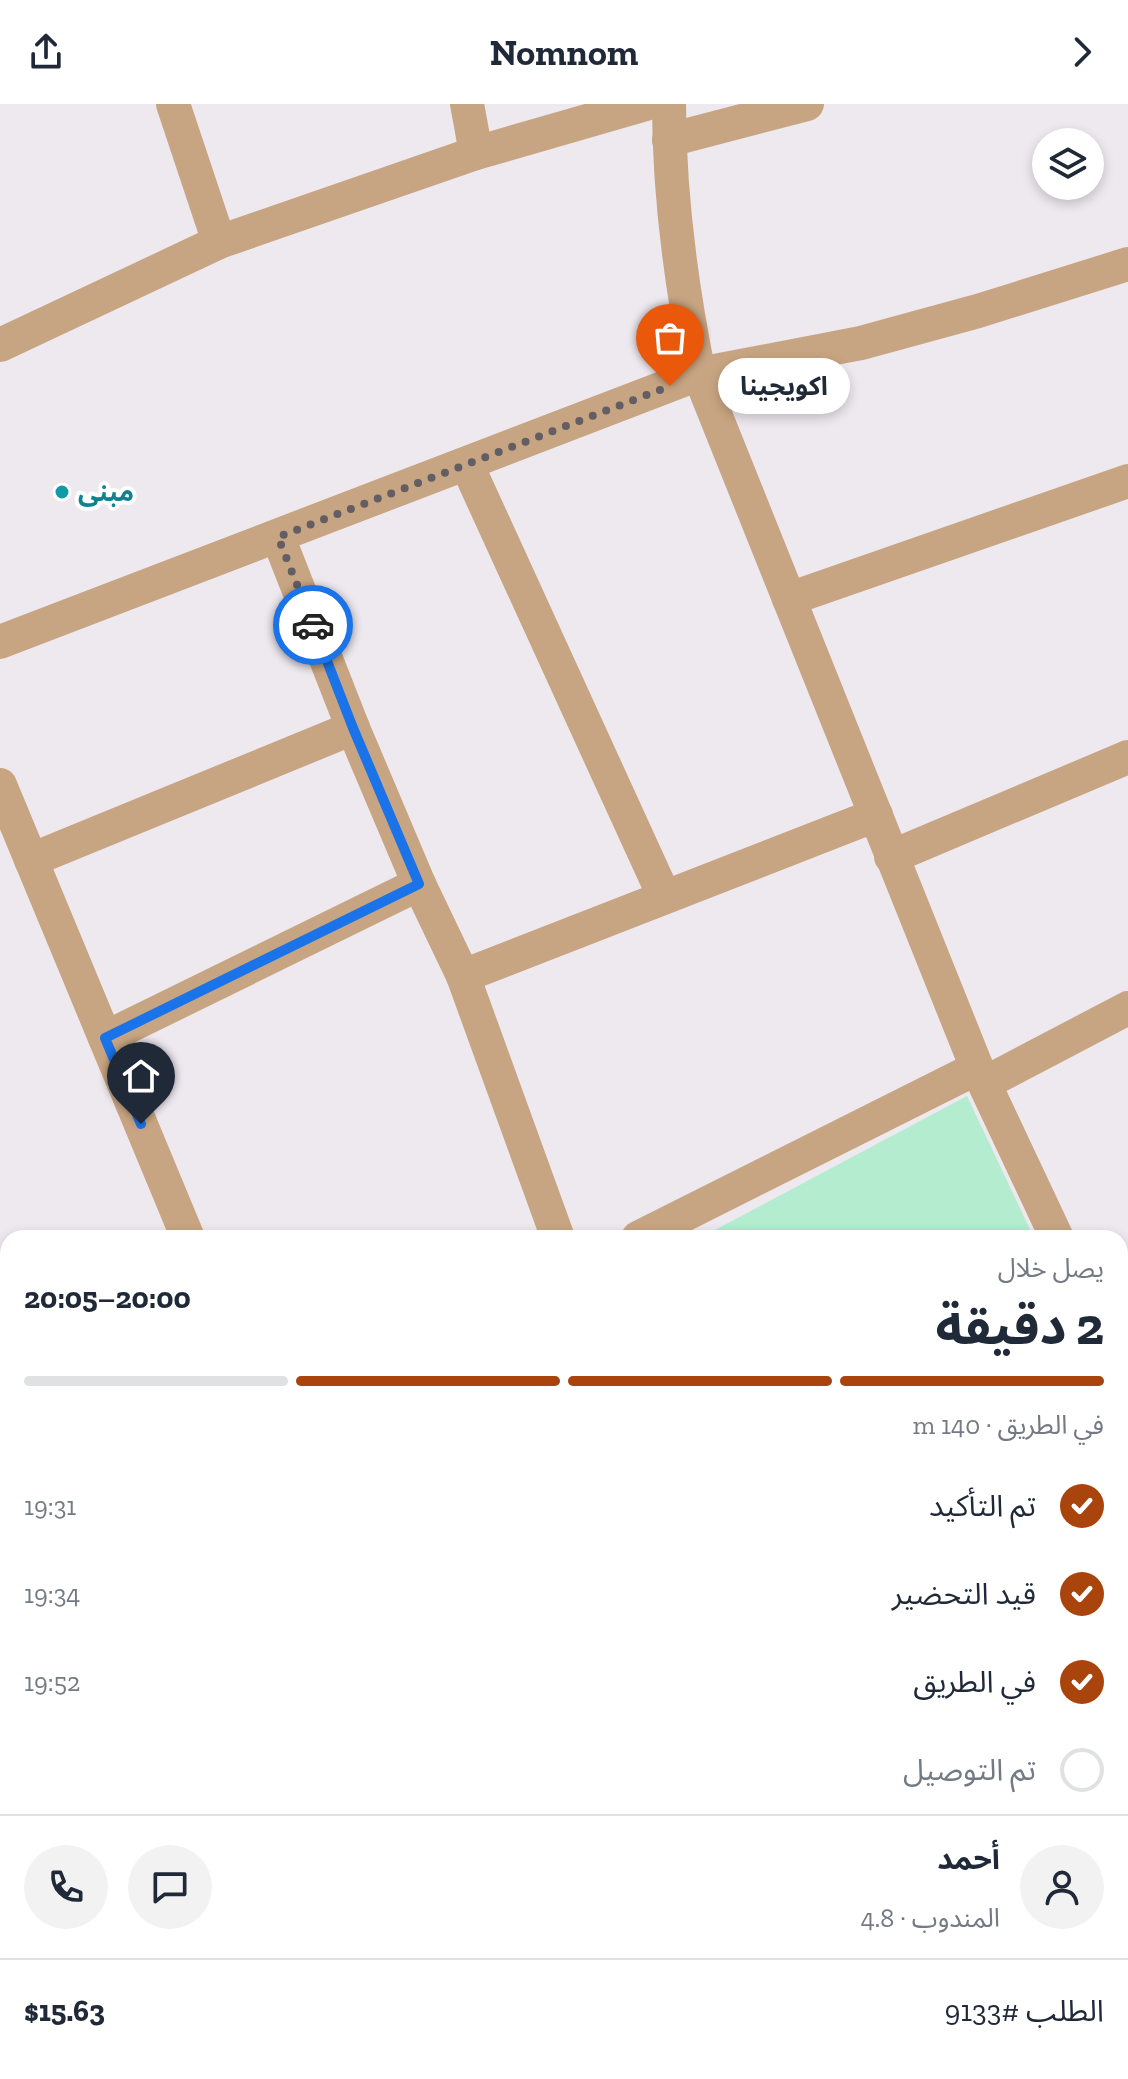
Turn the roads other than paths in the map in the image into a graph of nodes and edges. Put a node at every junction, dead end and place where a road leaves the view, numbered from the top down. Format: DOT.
graph roads {
  1 [pos="173,104"];
  2 [pos="467,104"];
  3 [pos="646,104"];
  4 [pos="669,104"];
  5 [pos="807,104"];
  6 [pos="669,140"];
  7 [pos="476,153"];
  8 [pos="219,242"];
  9 [pos="1128,264"];
  10 [pos="0,345"];
  11 [pos="699,374"];
  12 [pos="467,465"];
  13 [pos="1128,481"];
  14 [pos="278,537"];
  15 [pos="789,599"];
  16 [pos="0,642"];
  17 [pos="353,728"];
  18 [pos="1128,757"];
  19 [pos="0,785"];
  20 [pos="876,815"];
  21 [pos="891,857"];
  22 [pos="31,860"];
  23 [pos="419,884"];
  24 [pos="664,896"];
  25 [pos="463,976"];
  26 [pos="1128,1008"];
  27 [pos="105,1038"];
  28 [pos="981,1075"];
  29 [pos="185,1230"];
  30 [pos="555,1230"];
  31 [pos="655,1230"];
  32 [pos="1053,1230"];
  1 -- 8 [label="street"];
  2 -- 7 [label="street"];
  3 -- 7 [label="street"];
  4 -- 6 [label="street"];
  5 -- 6 [label="street"];
  6 -- 11 [label="street"];
  7 -- 8 [label="street"];
  8 -- 10 [label="street"];
  9 -- 11 [label="street"];
  11 -- 12 [label="street"];
  11 -- 15 [label="street"];
  12 -- 14 [label="street"];
  12 -- 24 [label="street"];
  13 -- 15 [label="street"];
  14 -- 16 [label="street"];
  14 -- 17 [label="street"];
  15 -- 20 [label="street"];
  17 -- 22 [label="street"];
  17 -- 23 [label="street"];
  18 -- 21 [label="street"];
  19 -- 22 [label="street"];
  20 -- 21 [label="street"];
  20 -- 24 [label="street"];
  21 -- 28 [label="street"];
  22 -- 27 [label="street"];
  23 -- 25 [label="street"];
  23 -- 27 [label="street"];
  24 -- 25 [label="street"];
  25 -- 30 [label="street"];
  26 -- 28 [label="street"];
  27 -- 29 [label="street"];
  28 -- 31 [label="street"];
  28 -- 32 [label="street"];
}
